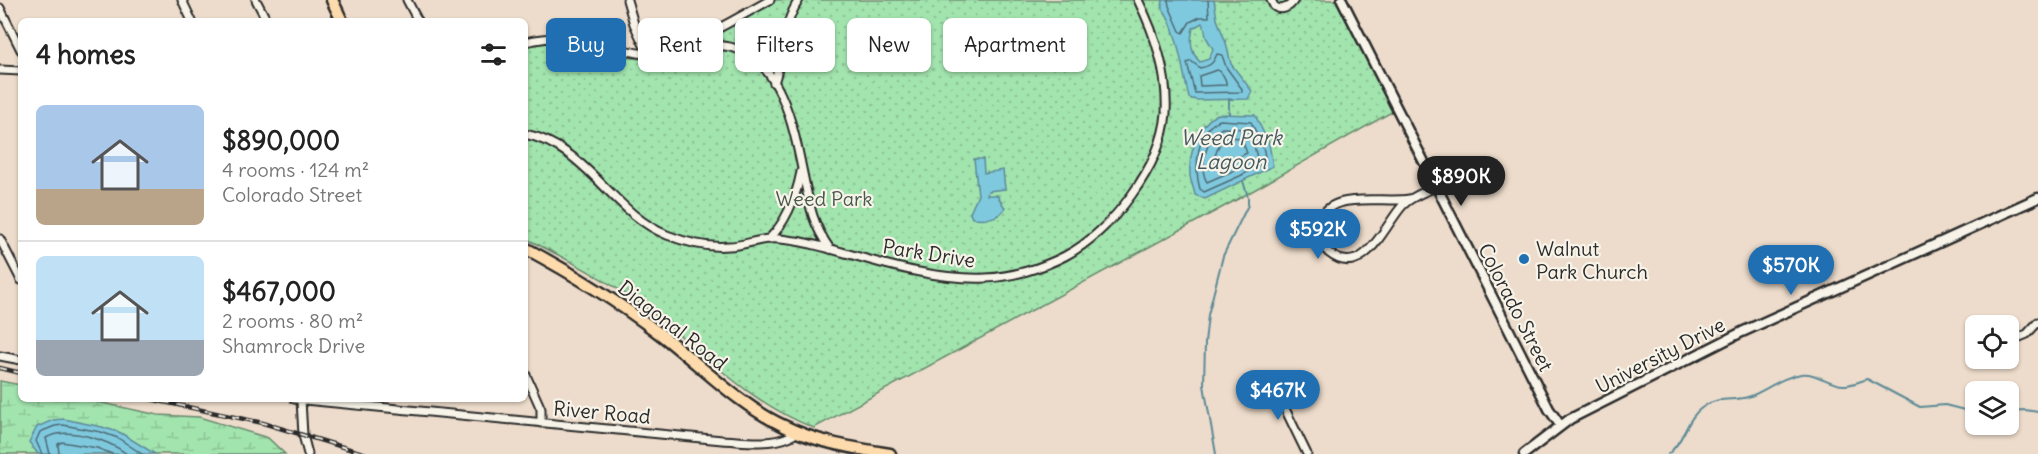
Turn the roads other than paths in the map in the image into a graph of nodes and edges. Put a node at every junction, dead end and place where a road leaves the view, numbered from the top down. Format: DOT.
graph roads {
  1 [pos="182,0"];
  2 [pos="256,0"];
  3 [pos="332,0"];
  4 [pos="407,0"];
  5 [pos="627,0"];
  6 [pos="770,0"];
  7 [pos="790,0"];
  8 [pos="800,0"];
  9 [pos="1138,0"];
  10 [pos="1271,0"];
  11 [pos="1294,0"];
  12 [pos="1342,0"];
  13 [pos="795,7"];
  14 [pos="0,8"];
  15 [pos="191,18"];
  16 [pos="265,18"];
  17 [pos="341,18"];
  18 [pos="416,18"];
  19 [pos="723,24"];
  20 [pos="638,33"];
  21 [pos="528,41"];
  22 [pos="18,44"];
  23 [pos="723,47"];
  24 [pos="638,52"];
  25 [pos="0,69"];
  26 [pos="18,71"];
  27 [pos="774,83"];
  28 [pos="528,135"];
  29 [pos="802,168"];
  30 [pos="1436,187"];
  31 [pos="2038,198"];
  32 [pos="1409,199"];
  33 [pos="0,239"];
  34 [pos="769,239"];
  35 [pos="830,249"];
  36 [pos="528,250"];
  37 [pos="18,274"];
  38 [pos="2038,322"];
  39 [pos="2019,337"];
  40 [pos="0,356"];
  41 [pos="18,359"];
  42 [pos="528,380"];
  43 [pos="1271,380"];
  44 [pos="301,402"];
  45 [pos="355,402"];
  46 [pos="382,403"];
  47 [pos="541,423"];
  48 [pos="1560,425"];
  49 [pos="798,432"];
  50 [pos="308,454"];
  51 [pos="890,454"];
  52 [pos="1307,454"];
  53 [pos="1524,454"];
  1 -- 15 [label="street"];
  2 -- 16 [label="street"];
  3 -- 17 [label="main road"];
  4 -- 18 [label="street"];
  5 -- 20 [label="street"];
  6 -- 19 [label="street"];
  7 -- 13 [label="street"];
  8 -- 13 [label="street"];
  9 -- 35 [label="street, Park Drive"];
  10 -- 11 [label="street"];
  12 -- 30 [label="street, Colorado Street"];
  13 -- 27 [label="street"];
  14 -- 22 [label="street"];
  21 -- 24 [label="street"];
  23 -- 27 [label="street"];
  25 -- 26 [label="street"];
  27 -- 29 [label="street"];
  28 -- 34 [label="street, Park Drive"];
  29 -- 34 [label="street"];
  29 -- 35 [label="street"];
  30 -- 32 [label="street"];
  30 -- 48 [label="street, Colorado Street"];
  31 -- 48 [label="street, University Drive"];
  32 -- 32 [label="street"];
  33 -- 37 [label="street"];
  34 -- 35 [label="street, Park Drive"];
  36 -- 49 [label="main road, Diagonal Road"];
  38 -- 39 [label="street"];
  40 -- 41 [label="street"];
  42 -- 47 [label="street"];
  43 -- 52 [label="street"];
  44 -- 50 [label="street"];
  45 -- 46 [label="street, River Road"];
  46 -- 47 [label="street, River Road"];
  47 -- 49 [label="street, River Road"];
  48 -- 53 [label="street"];
  49 -- 51 [label="main road, Diagonal Road"];
}
